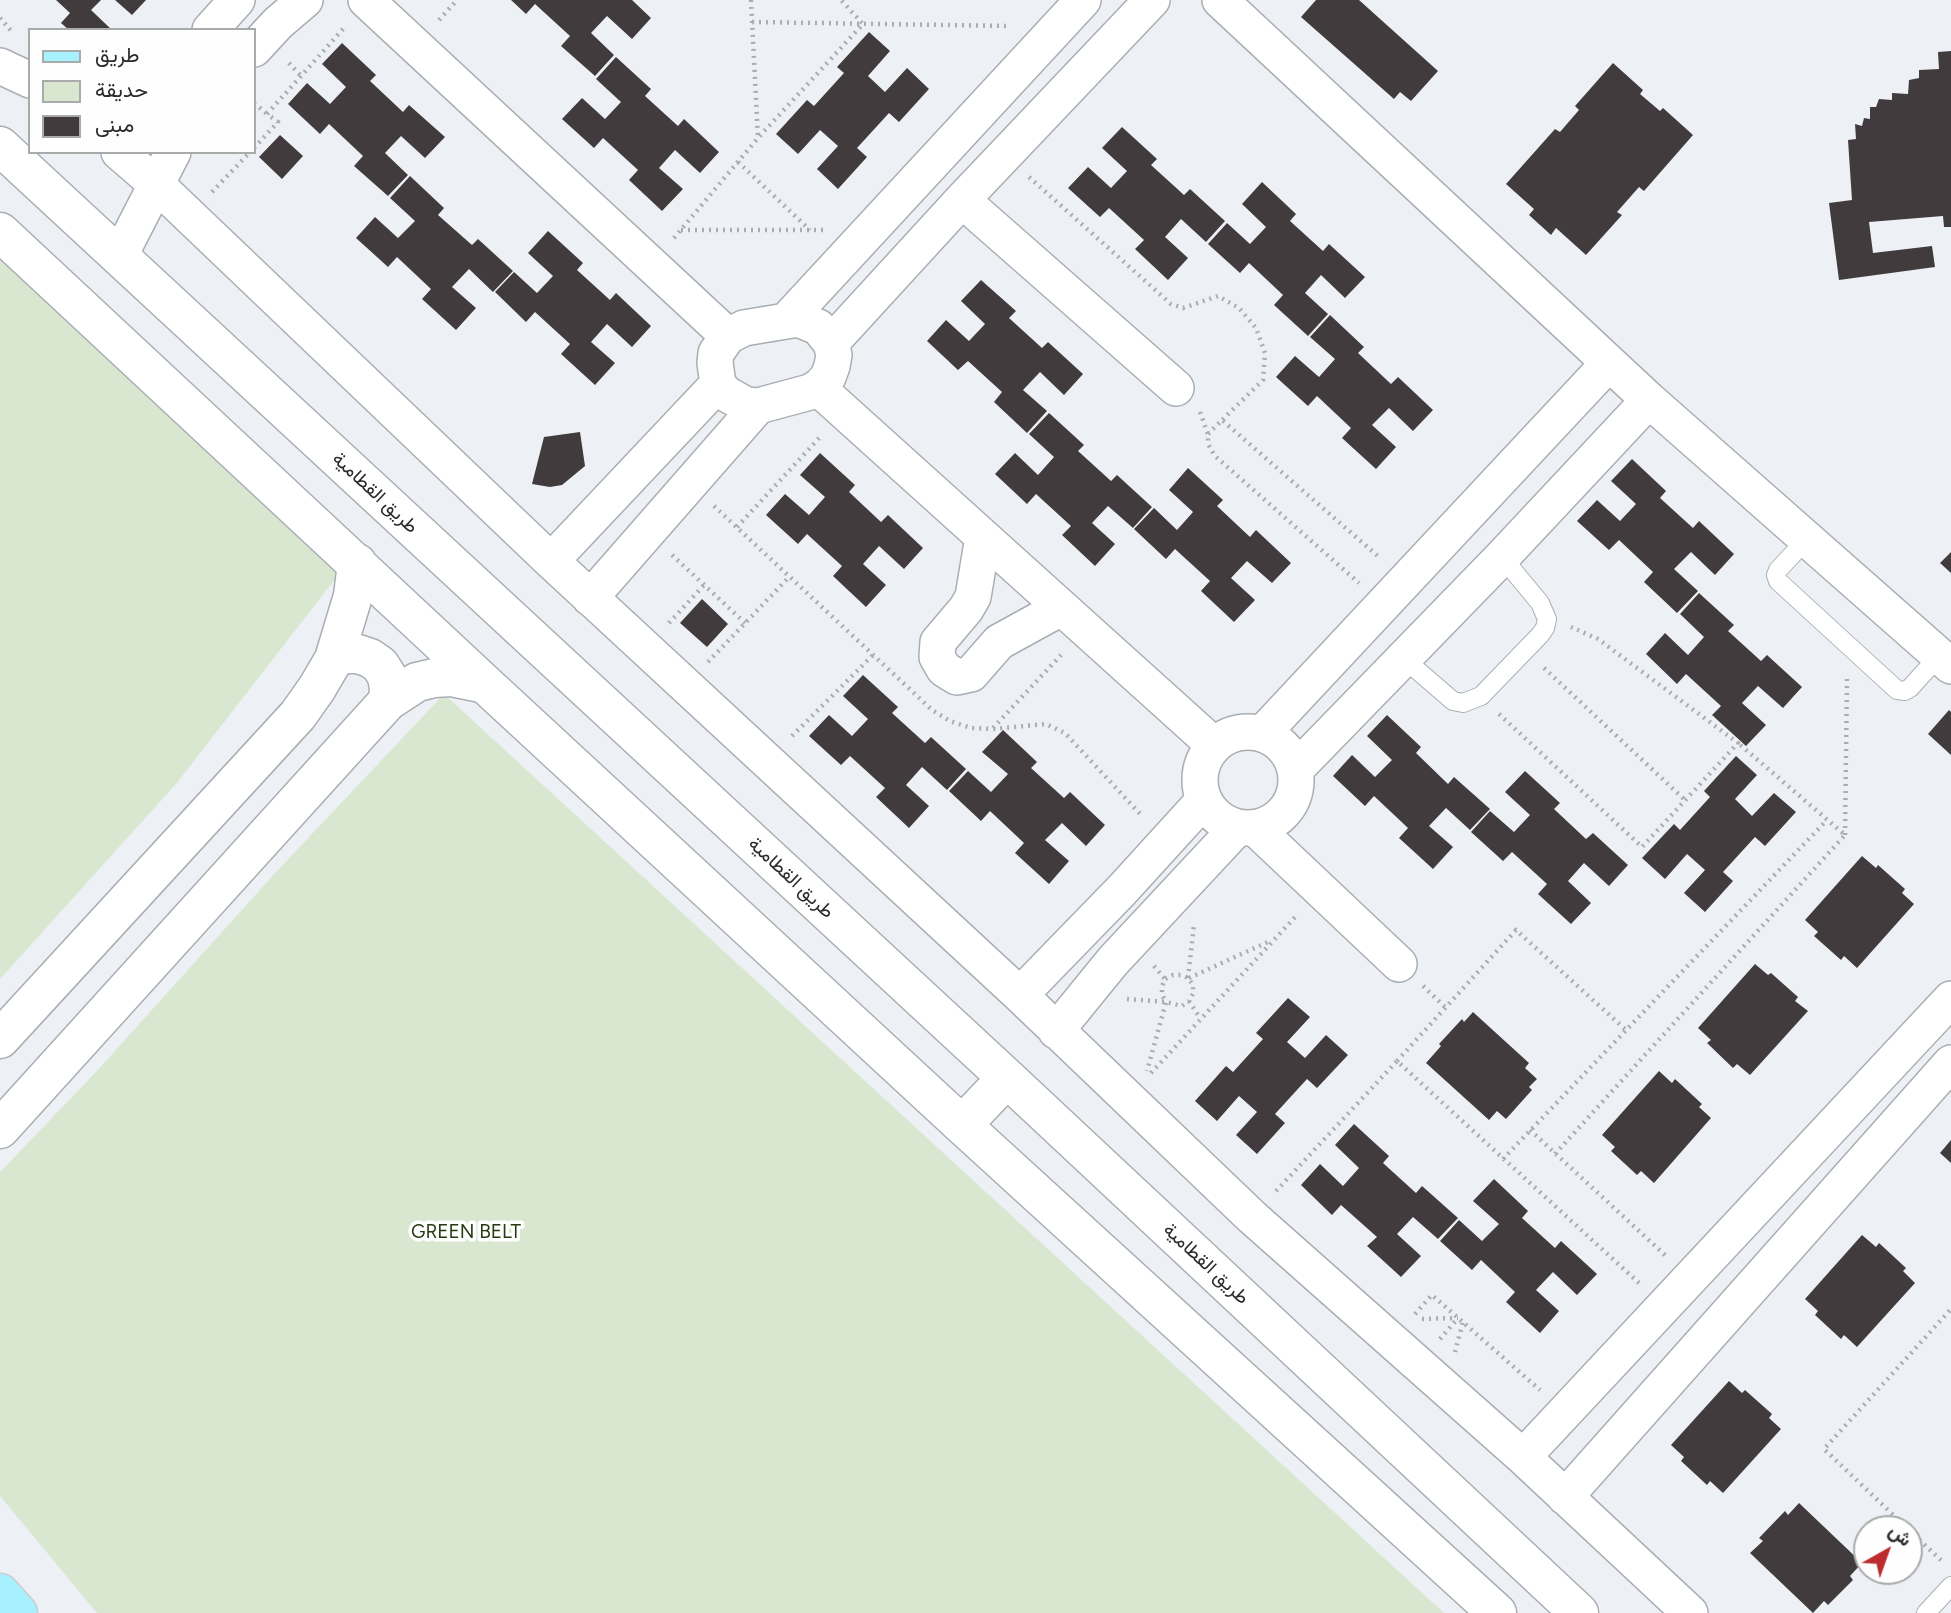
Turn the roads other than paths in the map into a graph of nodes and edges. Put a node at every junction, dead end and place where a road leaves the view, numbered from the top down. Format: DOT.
graph roads {
  1 [pos="237,0"];
  2 [pos="251,0"];
  3 [pos="305,0"];
  4 [pos="1083,0"];
  5 [pos="1152,0"];
  6 [pos="1220,0"];
  7 [pos="367,1"];
  8 [pos="278,23"];
  9 [pos="212,28"];
  10 [pos="256,47"];
  11 [pos="0,66"];
  12 [pos="28,78"];
  13 [pos="0,146"];
  14 [pos="121,154"];
  15 [pos="172,154"];
  16 [pos="157,185"];
  17 [pos="962,200"];
  18 [pos="0,232"];
  19 [pos="119,257"];
  20 [pos="787,320"];
  21 [pos="728,336"];
  22 [pos="831,343"];
  23 [pos="1609,363"];
  24 [pos="718,384"];
  25 [pos="818,388"];
  26 [pos="1176,388"];
  27 [pos="1649,400"];
  28 [pos="758,406"];
  29 [pos="983,537"];
  30 [pos="1807,539"];
  31 [pos="1502,557"];
  32 [pos="551,561"];
  33 [pos="357,563"];
  34 [pos="590,598"];
  35 [pos="1073,619"];
  36 [pos="1403,658"];
  37 [pos="334,659"];
  38 [pos="1945,661"];
  39 [pos="485,684"];
  40 [pos="388,701"];
  41 [pos="1262,734"];
  42 [pos="1214,746"];
  43 [pos="1295,770"];
  44 [pos="1204,800"];
  45 [pos="1247,827"];
  46 [pos="1399,964"];
  47 [pos="1020,995"];
  48 [pos="1951,999"];
  49 [pos="1056,1031"];
  50 [pos="0,1039"];
  51 [pos="1951,1063"];
  52 [pos="1007,1078"];
  53 [pos="962,1125"];
  54 [pos="0,1129"];
  55 [pos="1523,1457"];
  56 [pos="1565,1497"];
  57 [pos="1951,1586"];
  58 [pos="0,1593"];
  59 [pos="18,1613"];
  60 [pos="1497,1613"];
  61 [pos="1579,1613"];
  62 [pos="1690,1613"];
  63 [pos="1926,1613"];
  1 -- 9 [label="street"];
  2 -- 8 [label="street"];
  3 -- 8 [label="street"];
  4 -- 20 [label="street"];
  5 -- 17 [label="street"];
  6 -- 23 [label="street"];
  7 -- 21 [label="street"];
  8 -- 10 [label="street"];
  11 -- 12 [label="street"];
  13 -- 19 [label="street, طريق القطامية"];
  14 -- 16 [label="street"];
  15 -- 16 [label="street"];
  16 -- 19 [label="street"];
  16 -- 32 [label="street"];
  17 -- 22 [label="street"];
  17 -- 26 [label="street"];
  18 -- 33 [label="street"];
  19 -- 52 [label="street, طريق القطامية"];
  20 -- 21 [label="street"];
  20 -- 22 [label="street"];
  21 -- 24 [label="street"];
  22 -- 25 [label="street"];
  23 -- 27 [label="street"];
  23 -- 41 [label="street"];
  24 -- 28 [label="street"];
  24 -- 32 [label="street"];
  25 -- 28 [label="street"];
  25 -- 29 [label="street"];
  27 -- 30 [label="street"];
  27 -- 31 [label="street"];
  28 -- 34 [label="street"];
  29 -- 35 [label="street"];
  29 -- 35 [label="street"];
  30 -- 38 [label="street"];
  30 -- 38 [label="lane"];
  31 -- 36 [label="street"];
  31 -- 36 [label="lane"];
  32 -- 34 [label="street"];
  33 -- 37 [label="street"];
  33 -- 39 [label="street"];
  34 -- 47 [label="street"];
  35 -- 42 [label="street"];
  36 -- 43 [label="street"];
  37 -- 40 [label="street"];
  37 -- 50 [label="street"];
  39 -- 40 [label="street"];
  39 -- 53 [label="street"];
  40 -- 54 [label="street"];
  41 -- 42 [label="street"];
  41 -- 43 [label="street"];
  42 -- 44 [label="street"];
  43 -- 45 [label="street"];
  44 -- 45 [label="street"];
  44 -- 47 [label="street"];
  45 -- 46 [label="street"];
  45 -- 49 [label="street"];
  47 -- 49 [label="street"];
  48 -- 55 [label="street"];
  49 -- 55 [label="street"];
  51 -- 56 [label="street"];
  52 -- 53 [label="street"];
  52 -- 61 [label="street, طريق القطامية"];
  53 -- 60 [label="street"];
  55 -- 56 [label="street"];
  56 -- 62 [label="street"];
  57 -- 63 [label="lane"];
  58 -- 59 [label="main road"];
}
